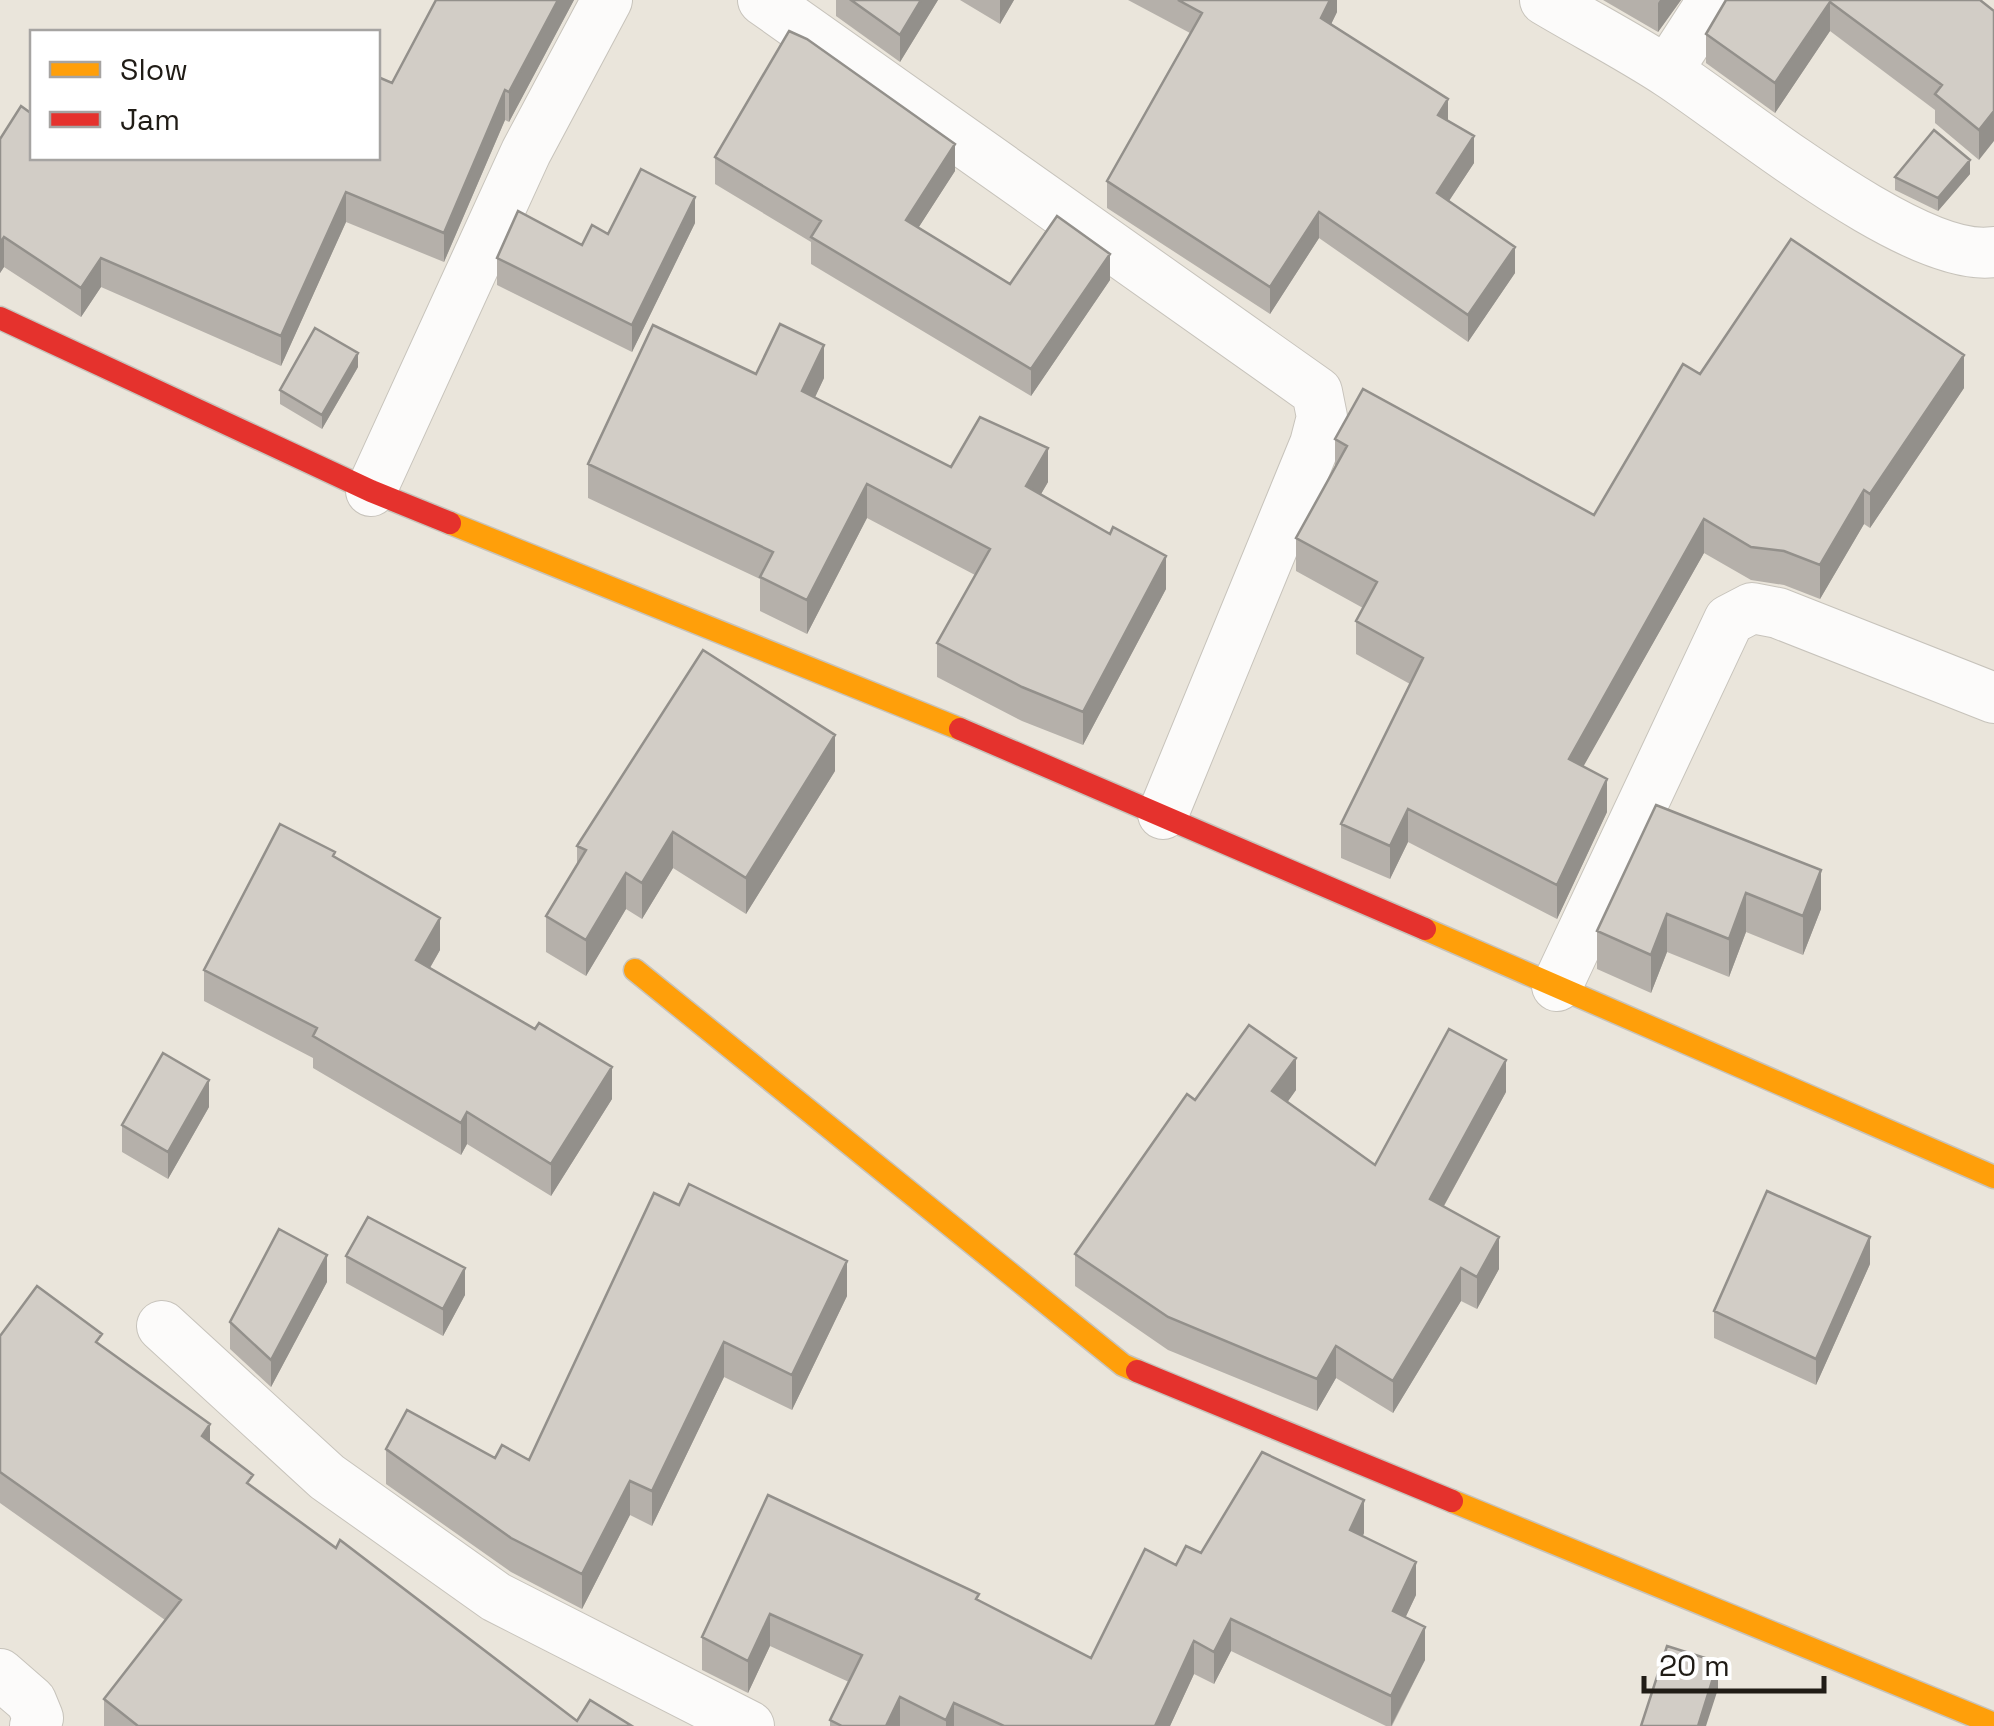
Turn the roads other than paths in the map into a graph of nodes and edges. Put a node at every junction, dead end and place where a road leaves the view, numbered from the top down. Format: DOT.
graph roads {
  1 [pos="606,0"];
  2 [pos="763,0"];
  3 [pos="1546,0"];
  4 [pos="1713,0"];
  5 [pos="1666,71"];
  6 [pos="1994,252"];
  7 [pos="0,318"];
  8 [pos="371,491"];
  9 [pos="1994,698"];
  10 [pos="1163,814"];
  11 [pos="635,970"];
  12 [pos="1557,986"];
  13 [pos="1994,1178"];
  14 [pos="162,1326"];
  15 [pos="0,1674"];
  16 [pos="1994,1724"];
  17 [pos="35,1726"];
  18 [pos="749,1726"];
  1 -- 8 [label="street"];
  2 -- 10 [label="street"];
  3 -- 5 [label="street"];
  4 -- 5 [label="street"];
  5 -- 6 [label="street"];
  7 -- 8 [label="street"];
  8 -- 10 [label="street"];
  9 -- 12 [label="street"];
  10 -- 12 [label="street"];
  11 -- 16 [label="street"];
  12 -- 13 [label="street"];
  14 -- 18 [label="street"];
  15 -- 17 [label="street"];
}
